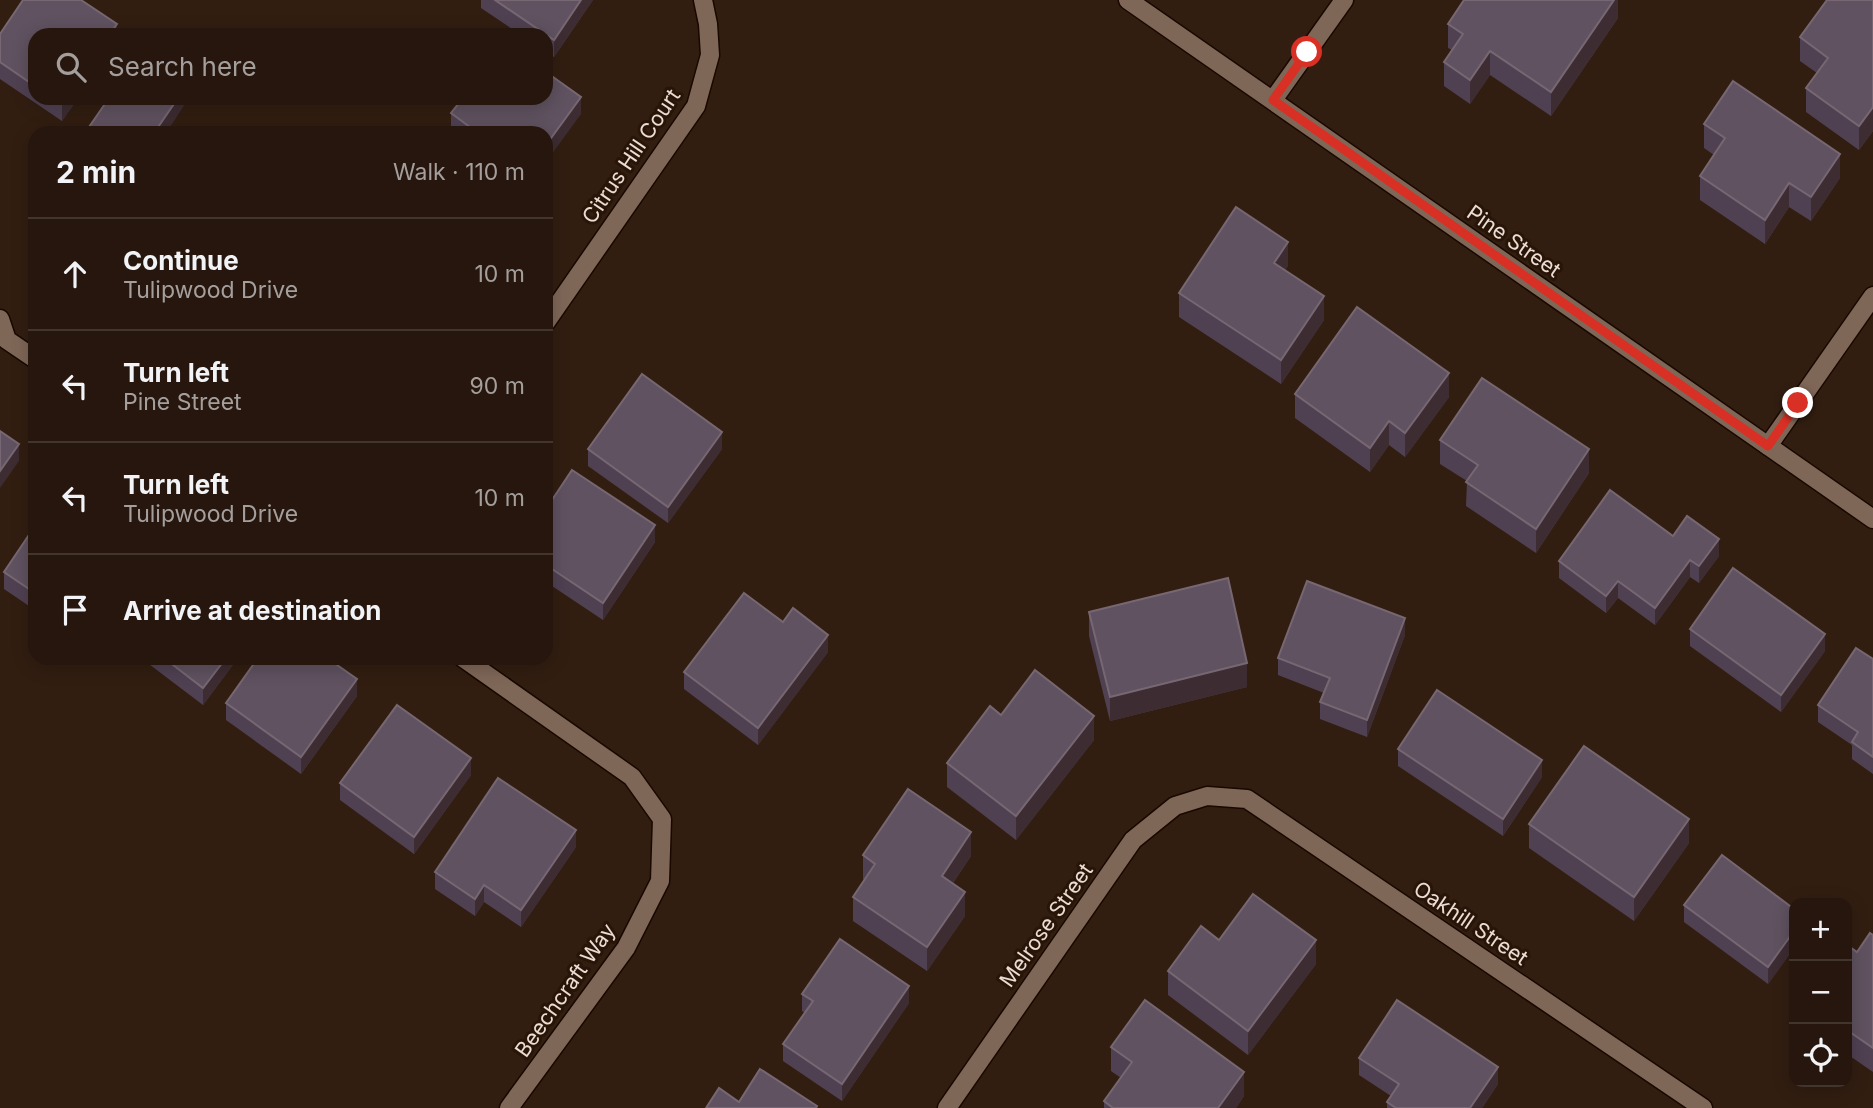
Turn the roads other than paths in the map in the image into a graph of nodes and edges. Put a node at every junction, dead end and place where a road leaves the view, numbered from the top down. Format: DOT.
graph roads {
  1 [pos="703,0"];
  2 [pos="1128,0"];
  3 [pos="1344,0"];
  4 [pos="1273,100"];
  5 [pos="1873,296"];
  6 [pos="553,313"];
  7 [pos="0,319"];
  8 [pos="28,354"];
  9 [pos="1768,446"];
  10 [pos="1873,519"];
  11 [pos="473,665"];
  12 [pos="1207,796"];
  13 [pos="509,1108"];
  14 [pos="947,1108"];
  15 [pos="1703,1108"];
  1 -- 6 [label="street, Citrus Hill Court"];
  2 -- 4 [label="street, Pine Street"];
  3 -- 4 [label="street"];
  4 -- 9 [label="street, Pine Street"];
  5 -- 9 [label="street"];
  7 -- 8 [label="street"];
  9 -- 10 [label="street, Pine Street"];
  11 -- 13 [label="street, Beechcraft Way"];
  12 -- 14 [label="street, Melrose Street"];
  12 -- 15 [label="street, Oakhill Street"];
}
